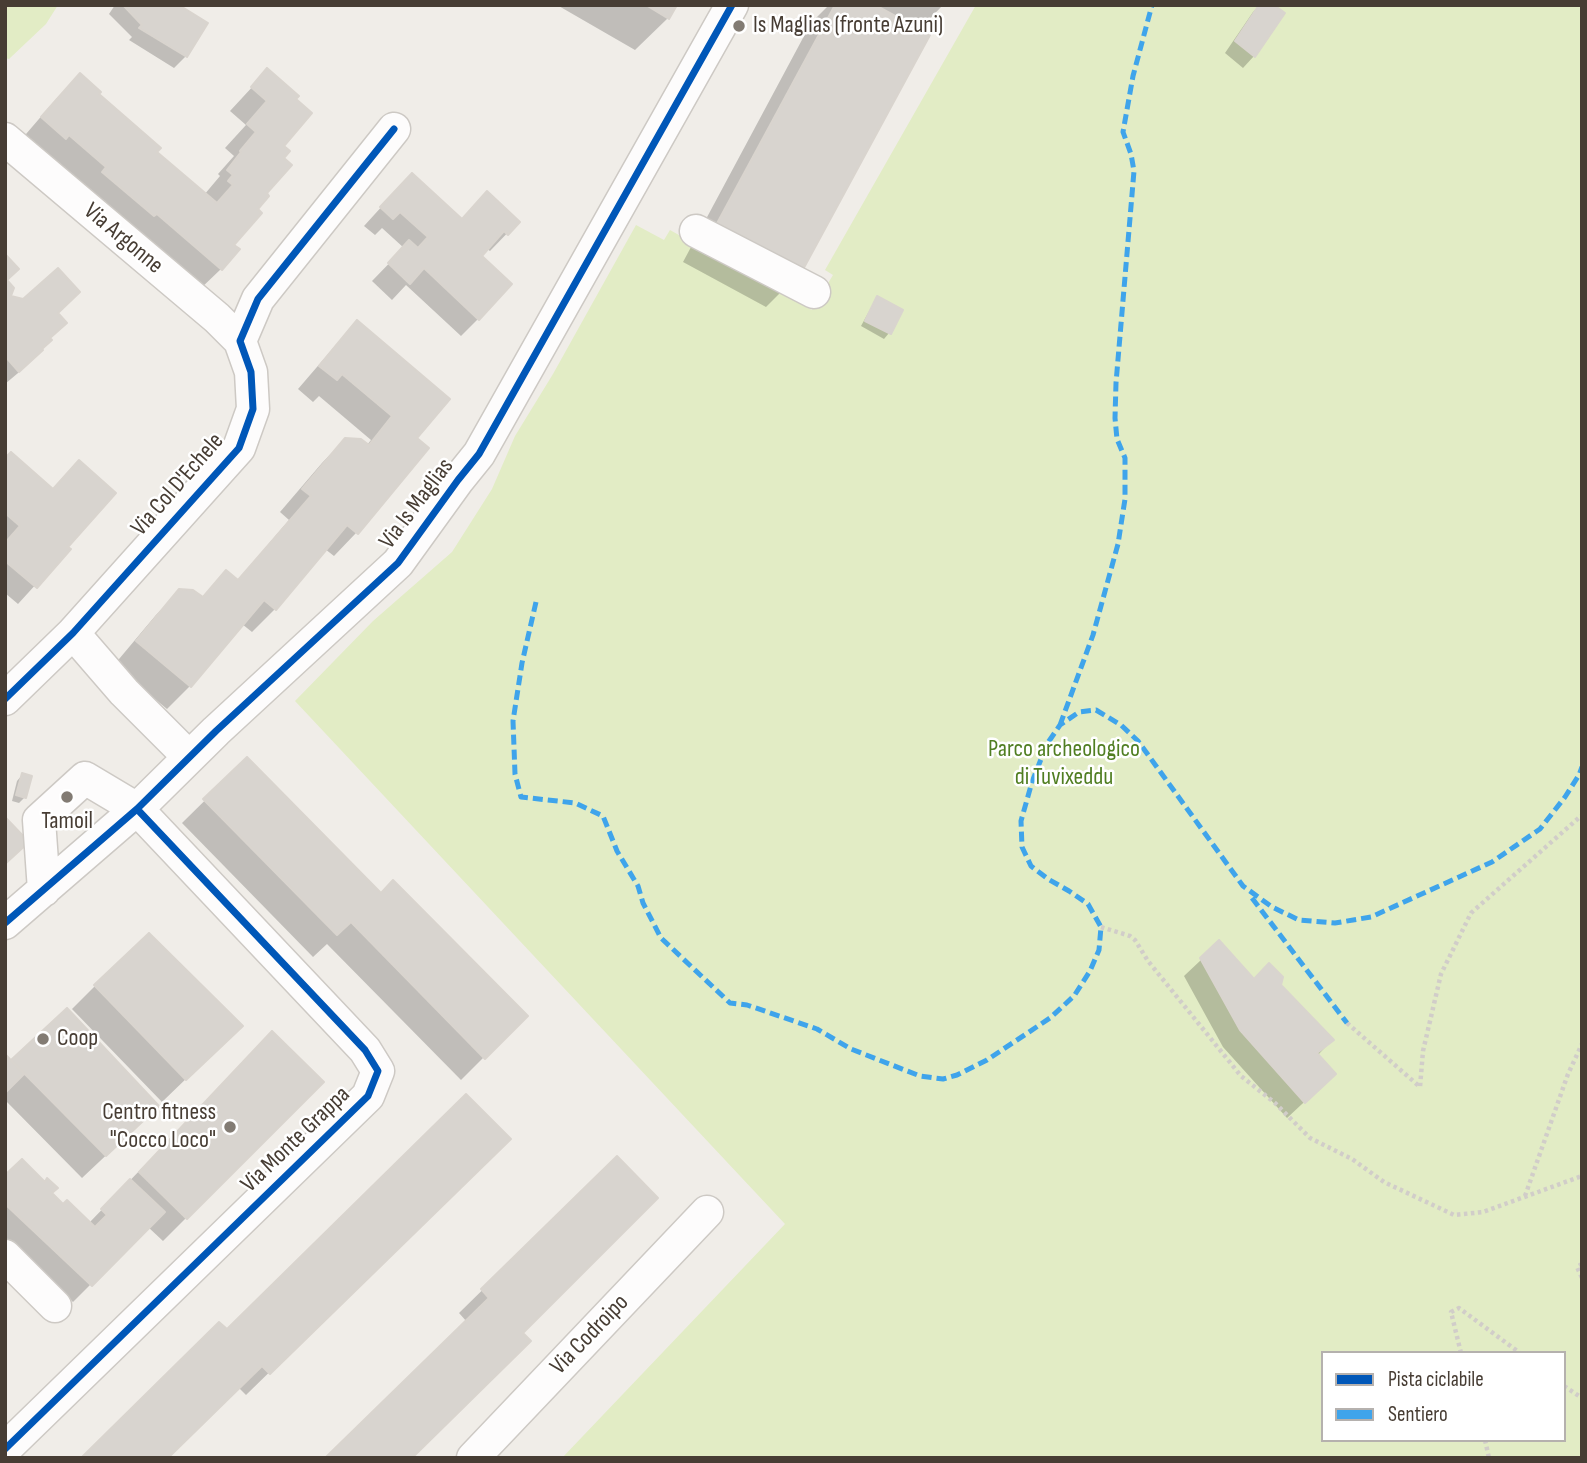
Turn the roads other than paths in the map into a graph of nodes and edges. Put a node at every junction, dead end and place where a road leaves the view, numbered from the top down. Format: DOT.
graph roads {
  1 [pos="732,5"];
  2 [pos="394,129"];
  3 [pos="5,139"];
  4 [pos="696,231"];
  5 [pos="814,292"];
  6 [pos="240,341"];
  7 [pos="73,633"];
  8 [pos="5,699"];
  9 [pos="189,757"];
  10 [pos="137,809"];
  11 [pos="44,890"];
  12 [pos="5,923"];
  13 [pos="707,1212"];
  14 [pos="5,1256"];
  15 [pos="55,1306"];
  16 [pos="5,1449"];
  17 [pos="473,1458"];
  1 -- 9 [label="street, Via Is Maglias"];
  2 -- 6 [label="street"];
  3 -- 6 [label="street, Via Argonne"];
  4 -- 5 [label="street"];
  6 -- 7 [label="street, Via Col D'Echele"];
  7 -- 8 [label="street, Via Col D'Echele"];
  7 -- 9 [label="street"];
  9 -- 10 [label="street, Via Is Maglias"];
  10 -- 11 [label="street, Via Is Maglias"];
  10 -- 11 [label="street"];
  10 -- 16 [label="street, Via Monte Grappa"];
  11 -- 12 [label="street, Via Is Maglias"];
  13 -- 17 [label="street, Via Codroipo"];
  14 -- 15 [label="street"];
}
